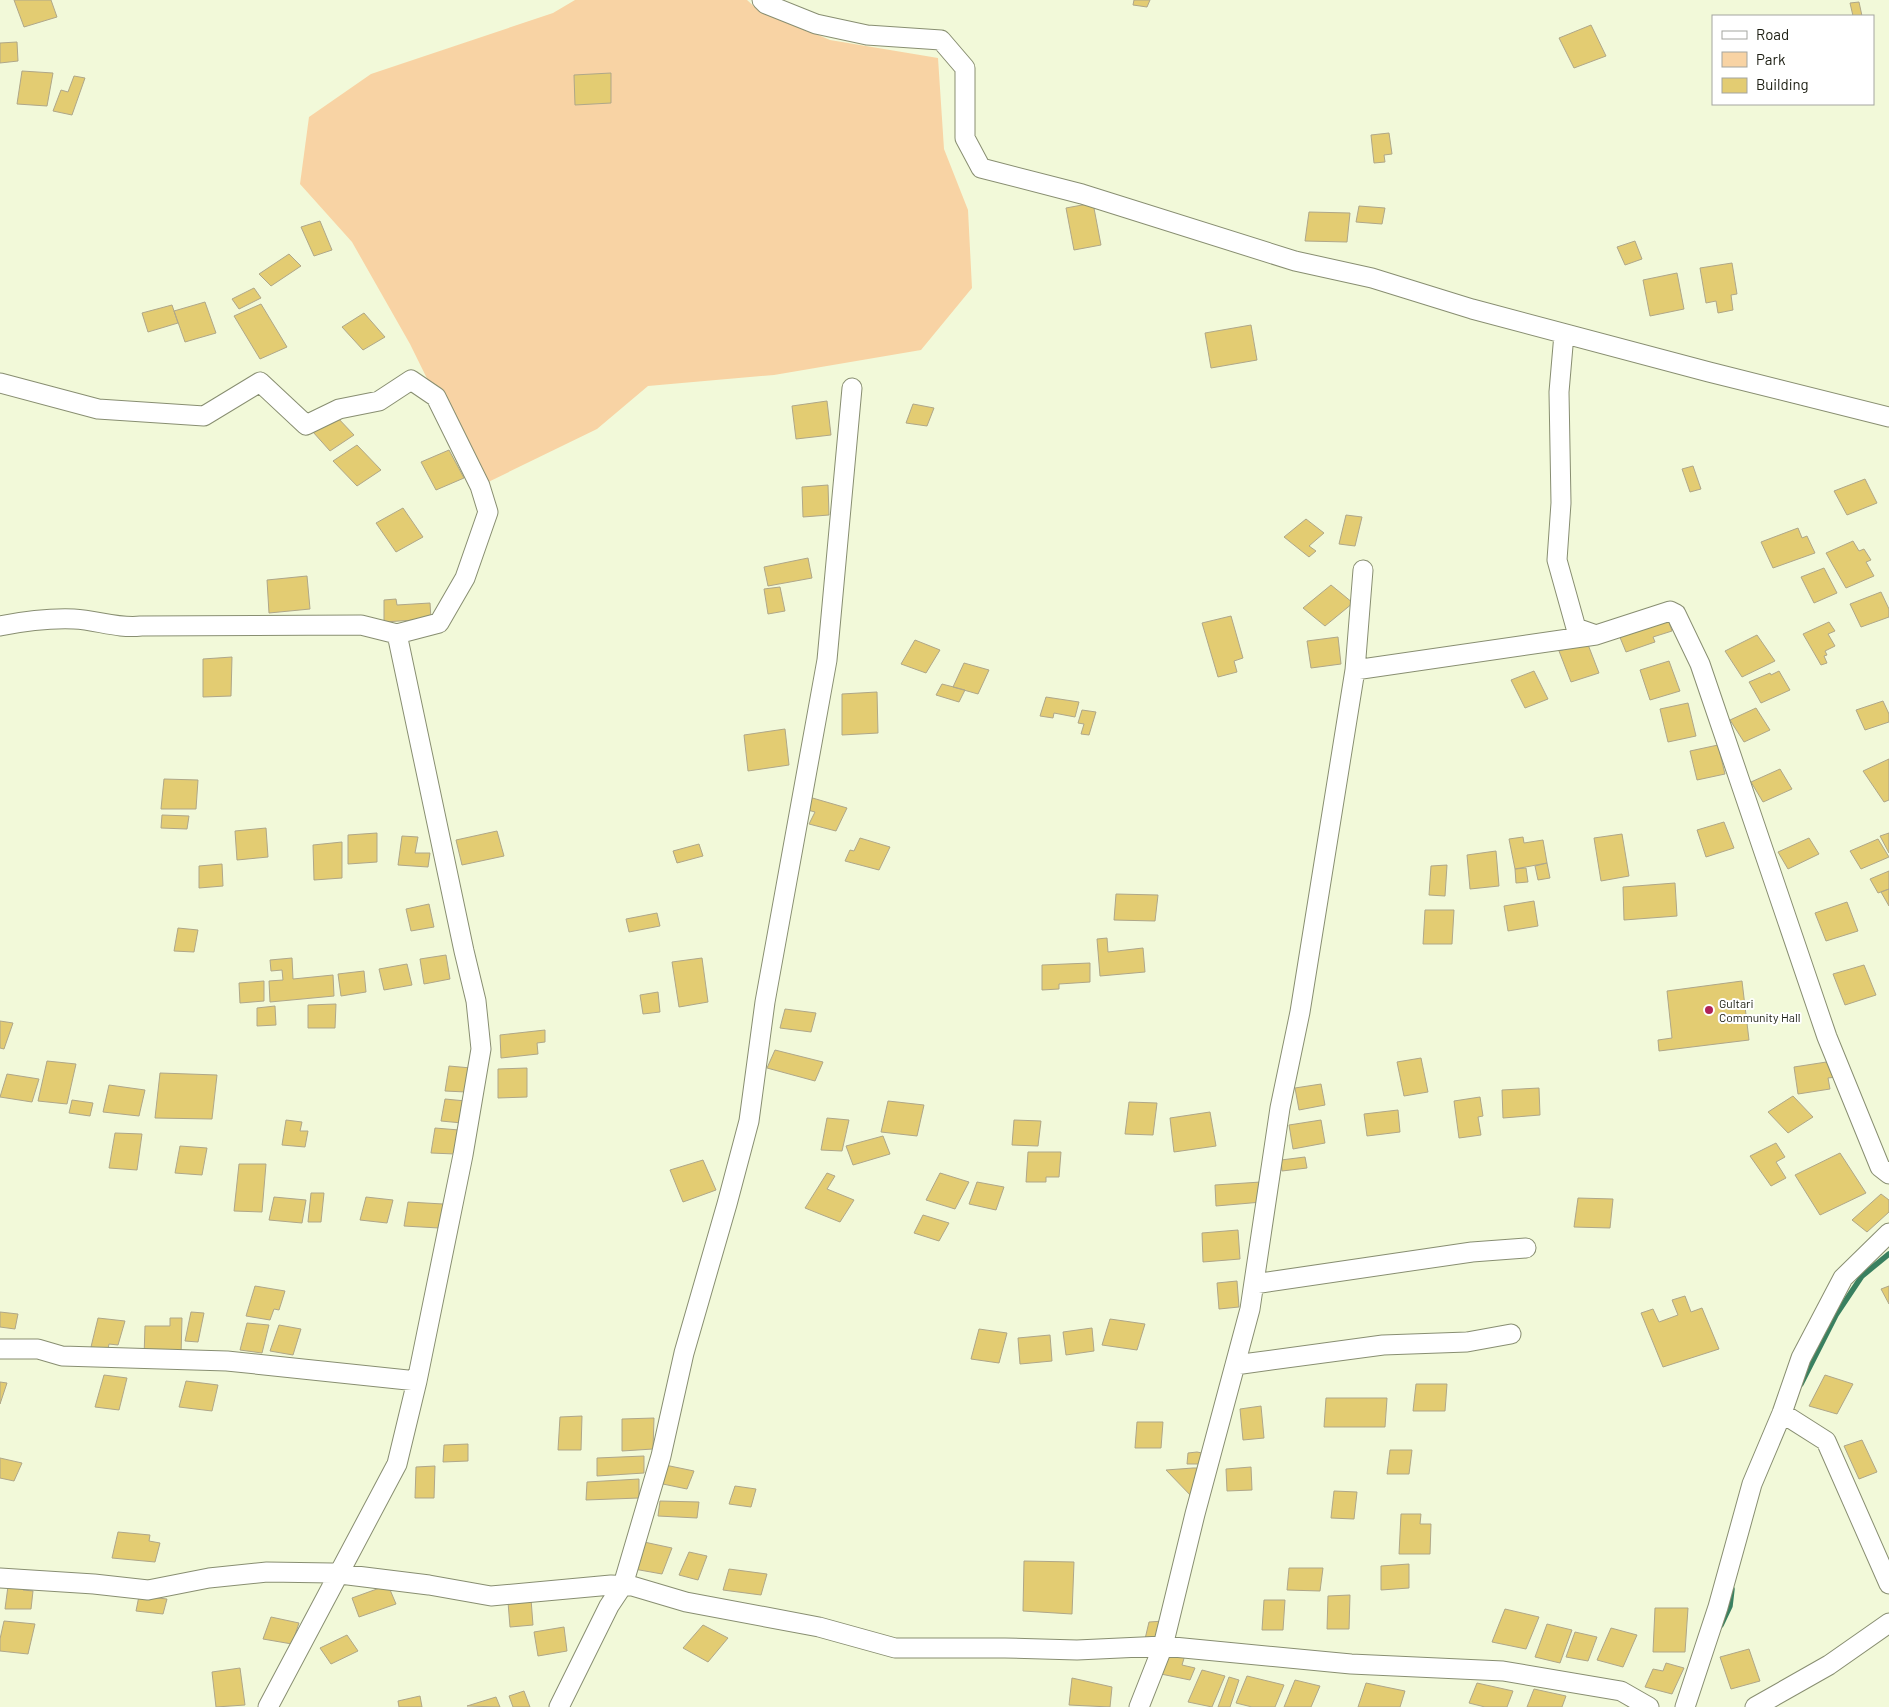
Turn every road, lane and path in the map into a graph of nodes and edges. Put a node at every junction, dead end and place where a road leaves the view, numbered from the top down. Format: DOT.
graph roads {
  1 [pos="762,0"];
  2 [pos="1564,334"];
  3 [pos="0,383"];
  4 [pos="852,388"];
  5 [pos="1889,417"];
  6 [pos="1363,570"];
  7 [pos="0,626"];
  8 [pos="397,634"];
  9 [pos="1596,636"];
  10 [pos="1355,670"];
  11 [pos="1889,1174"];
  12 [pos="1889,1232"];
  13 [pos="1526,1248"];
  14 [pos="1254,1284"];
  15 [pos="1511,1334"];
  16 [pos="0,1349"];
  17 [pos="1235,1365"];
  18 [pos="417,1382"];
  19 [pos="1782,1413"];
  20 [pos="339,1574"];
  21 [pos="0,1578"];
  22 [pos="1889,1584"];
  23 [pos="623,1585"];
  24 [pos="1889,1623"];
  25 [pos="1163,1646"];
  26 [pos="268,1707"];
  27 [pos="558,1707"];
  28 [pos="1139,1707"];
  29 [pos="1649,1707"];
  30 [pos="1685,1707"];
  31 [pos="1755,1707"];
  1 -- 2 [label="street"];
  2 -- 5 [label="street"];
  2 -- 9 [label="street"];
  3 -- 8 [label="street"];
  4 -- 23 [label="street"];
  6 -- 10 [label="street"];
  7 -- 8 [label="street"];
  8 -- 18 [label="street"];
  9 -- 10 [label="street"];
  9 -- 11 [label="street"];
  10 -- 14 [label="street"];
  12 -- 19 [label="street"];
  13 -- 14 [label="street"];
  14 -- 17 [label="street"];
  15 -- 17 [label="street"];
  16 -- 18 [label="street"];
  17 -- 25 [label="street"];
  18 -- 20 [label="street"];
  19 -- 22 [label="street"];
  19 -- 30 [label="street"];
  20 -- 21 [label="street"];
  20 -- 23 [label="street"];
  20 -- 26 [label="street"];
  23 -- 25 [label="street"];
  23 -- 27 [label="street"];
  24 -- 31 [label="street"];
  25 -- 28 [label="street"];
  25 -- 29 [label="street"];
}
